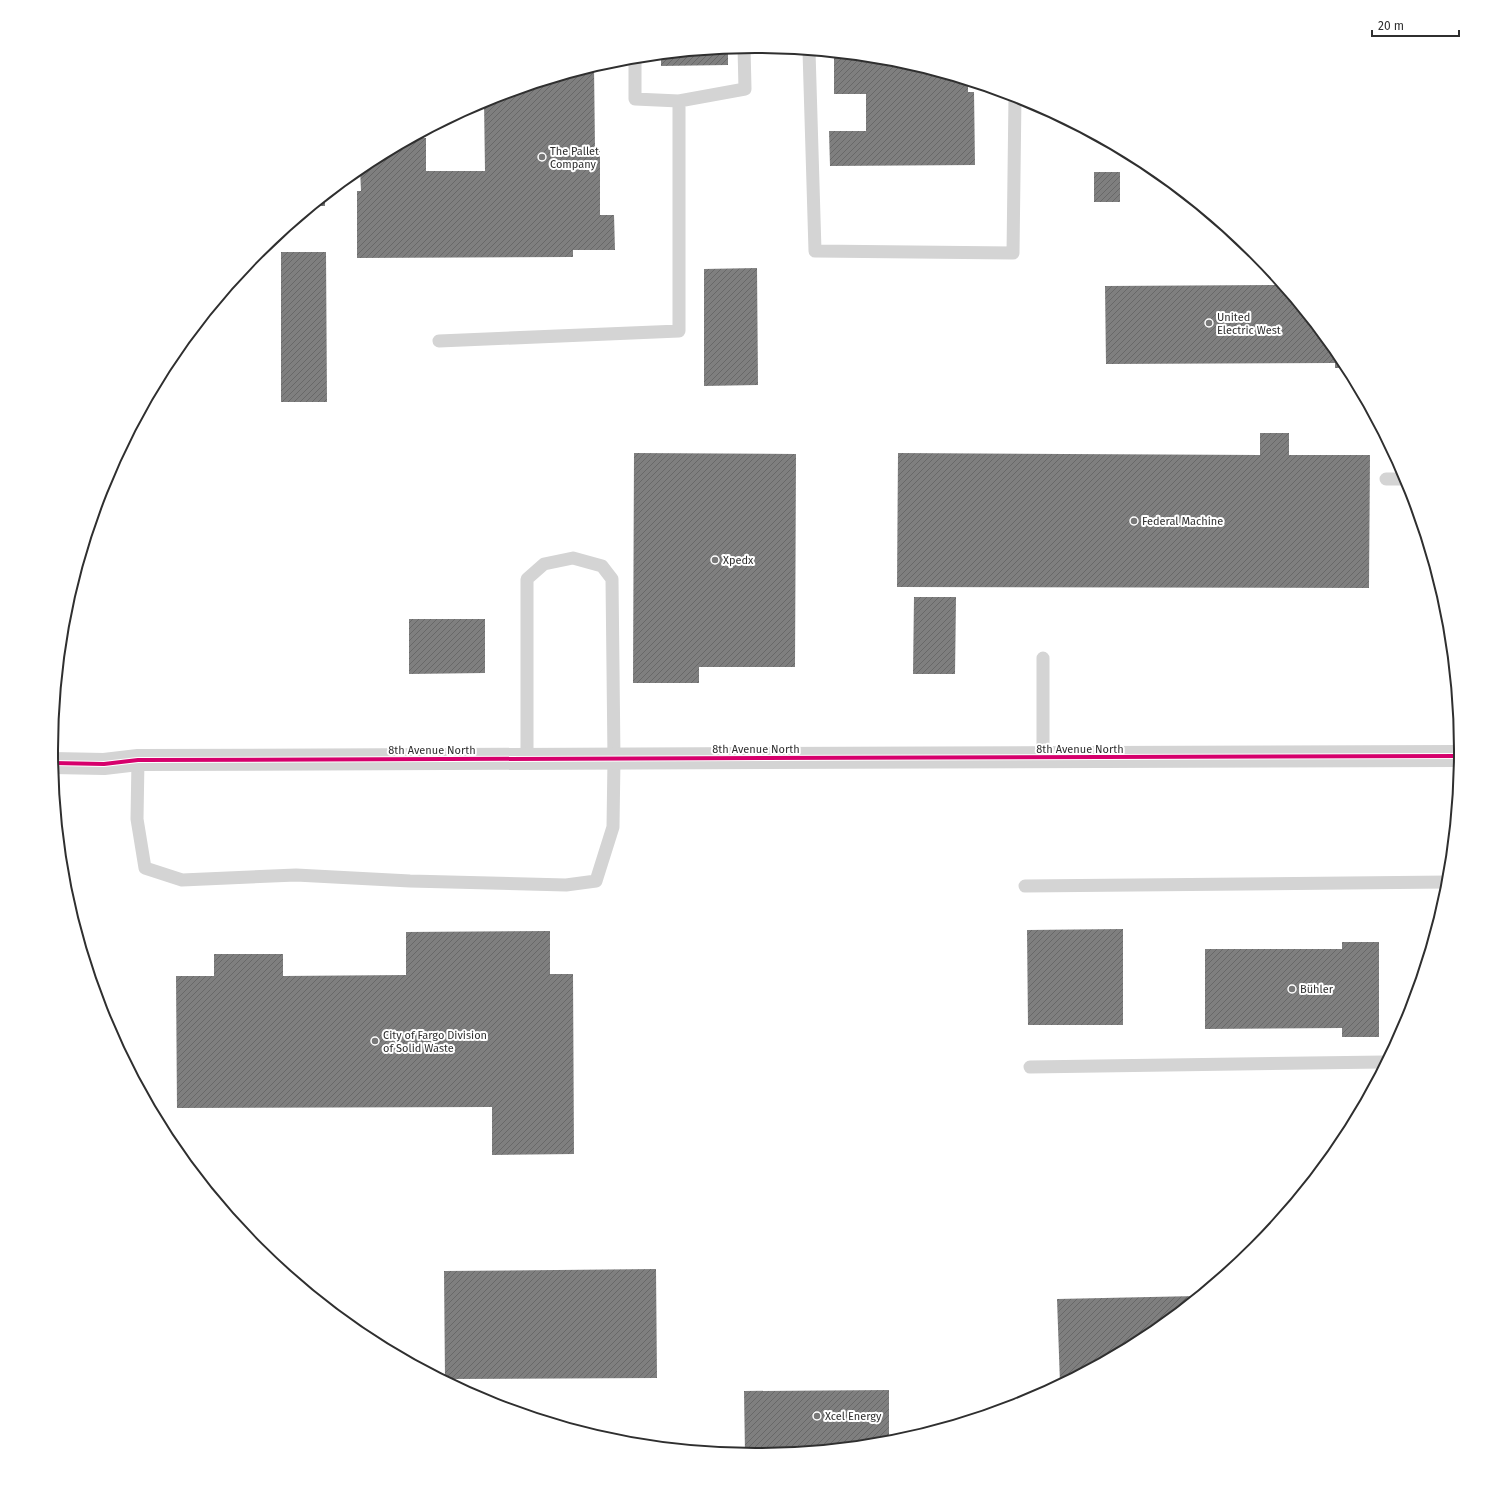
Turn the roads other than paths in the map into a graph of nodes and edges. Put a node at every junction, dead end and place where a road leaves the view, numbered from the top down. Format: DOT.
graph roads {
  1 [pos="744,53"];
  2 [pos="809,55"];
  3 [pos="635,64"];
  4 [pos="679,101"];
  5 [pos="1015,103"];
  6 [pos="439,341"];
  7 [pos="1386,479"];
  8 [pos="1398,479"];
  9 [pos="1043,658"];
  10 [pos="1454,756"];
  11 [pos="1043,758"];
  12 [pos="527,759"];
  13 [pos="614,759"];
  14 [pos="138,760"];
  15 [pos="59,762"];
  16 [pos="1441,882"];
  17 [pos="1025,886"];
  18 [pos="1380,1062"];
  19 [pos="1030,1067"];
  1 -- 4 [label="lane"];
  2 -- 5 [label="lane"];
  3 -- 4 [label="lane"];
  4 -- 6 [label="lane"];
  7 -- 8 [label="lane"];
  9 -- 11 [label="lane"];
  10 -- 11 [label="street, 8th Avenue North"];
  11 -- 13 [label="street, 8th Avenue North"];
  12 -- 13 [label="street, 8th Avenue North"];
  12 -- 13 [label="lane"];
  12 -- 14 [label="street, 8th Avenue North"];
  13 -- 14 [label="lane"];
  14 -- 15 [label="street, 8th Avenue North"];
  16 -- 17 [label="lane"];
  18 -- 19 [label="lane"];
}
